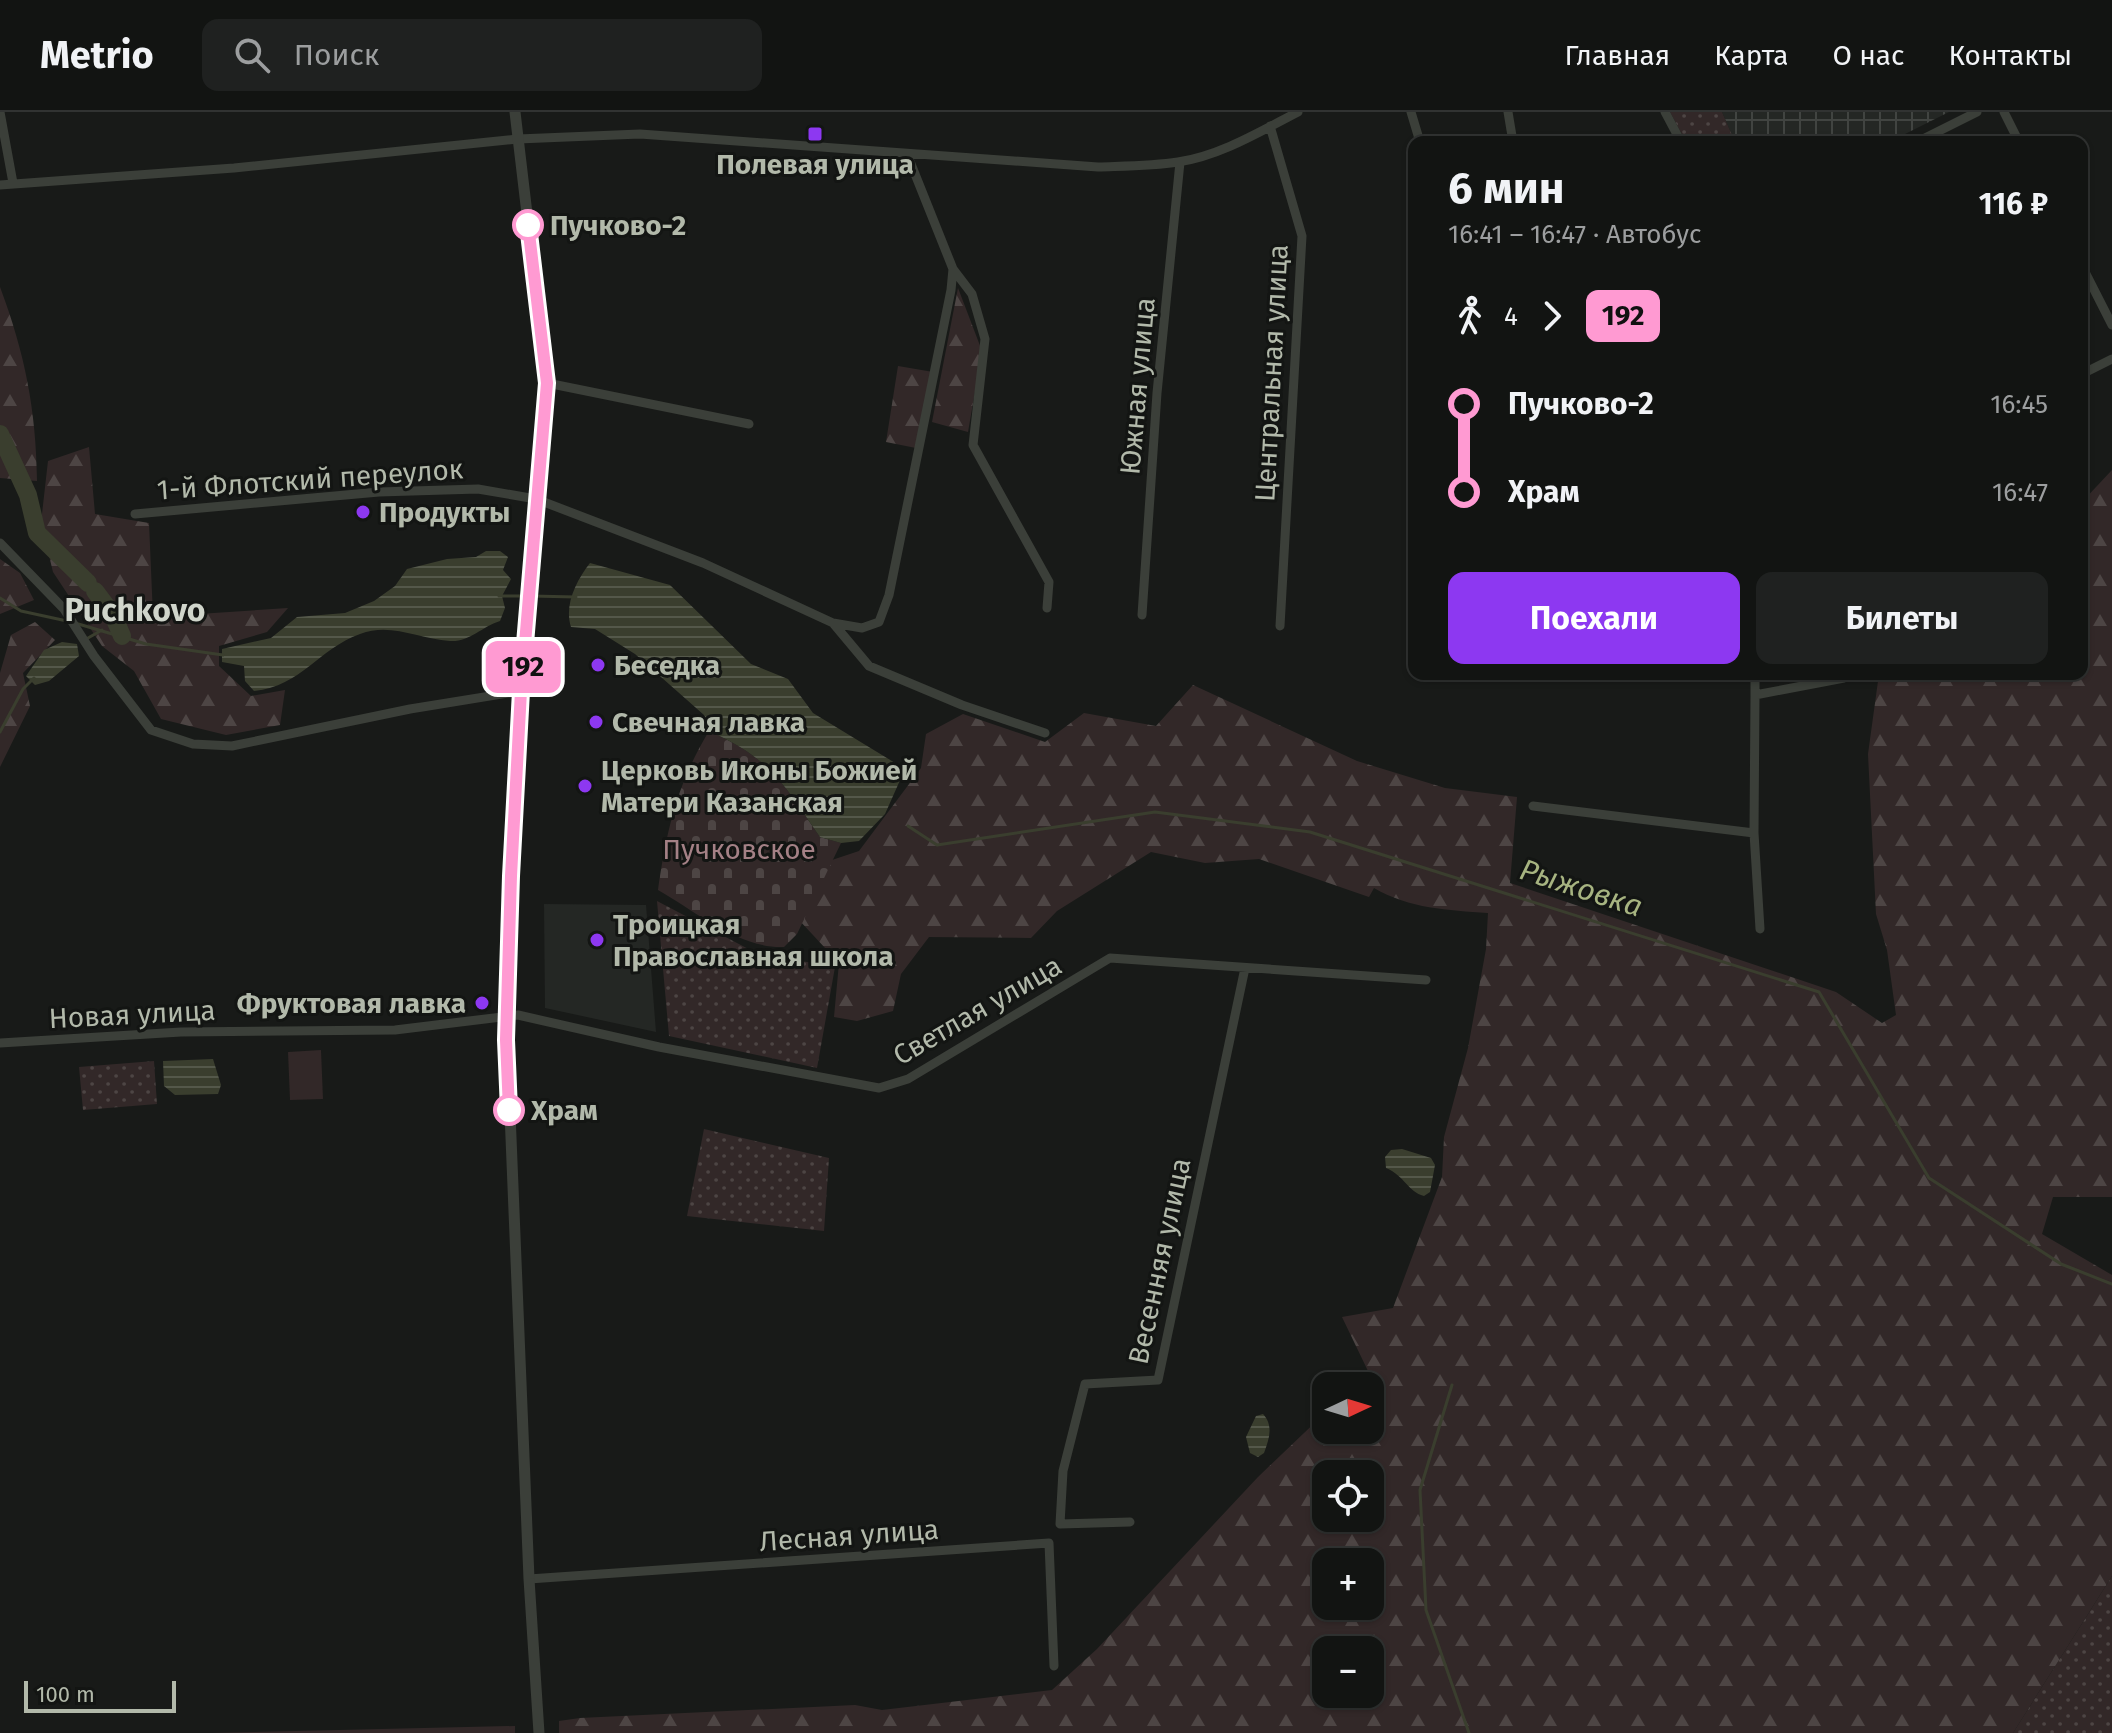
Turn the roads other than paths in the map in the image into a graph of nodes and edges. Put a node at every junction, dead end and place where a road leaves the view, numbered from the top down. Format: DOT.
graph roads {
  1 [pos="0,112"];
  2 [pos="515,112"];
  3 [pos="1298,112"];
  4 [pos="1411,112"];
  5 [pos="1508,112"];
  6 [pos="1665,112"];
  7 [pos="1977,112"];
  8 [pos="2004,112"];
  9 [pos="1270,126"];
  10 [pos="1418,136"];
  11 [pos="1512,136"];
  12 [pos="1678,136"];
  13 [pos="1929,136"];
  14 [pos="2016,136"];
  15 [pos="518,139"];
  16 [pos="907,154"];
  17 [pos="1180,162"];
  18 [pos="13,183"];
  19 [pos="0,185"];
  20 [pos="953,269"];
  21 [pos="2088,278"];
  22 [pos="2112,325"];
  23 [pos="2112,359"];
  24 [pos="2088,371"];
  25 [pos="547,383"];
  26 [pos="749,424"];
  27 [pos="536,499"];
  28 [pos="135,514"];
  29 [pos="0,543"];
  30 [pos="1047,608"];
  31 [pos="1142,615"];
  32 [pos="833,623"];
  33 [pos="1280,626"];
  34 [pos="1755,680"];
  35 [pos="1834,680"];
  36 [pos="521,691"];
  37 [pos="1755,695"];
  38 [pos="1045,733"];
  39 [pos="1533,806"];
  40 [pos="1754,833"];
  41 [pos="1760,929"];
  42 [pos="1245,968"];
  43 [pos="1426,980"];
  44 [pos="506,1015"];
  45 [pos="0,1043"];
  46 [pos="1130,1522"];
  47 [pos="529,1579"];
  48 [pos="1054,1666"];
  49 [pos="539,1733"];
  1 -- 18 [label="street"];
  2 -- 15 [label="street"];
  3 -- 9 [label="street"];
  4 -- 10 [label="street"];
  5 -- 11 [label="street"];
  6 -- 12 [label="street"];
  7 -- 13 [label="street"];
  8 -- 14 [label="street"];
  9 -- 17 [label="street"];
  9 -- 33 [label="street, Центральная улица"];
  15 -- 16 [label="street"];
  15 -- 18 [label="street"];
  15 -- 25 [label="street"];
  16 -- 17 [label="street"];
  16 -- 20 [label="street"];
  17 -- 31 [label="street, Южная улица"];
  18 -- 19 [label="street"];
  20 -- 30 [label="street"];
  20 -- 32 [label="street"];
  21 -- 22 [label="street"];
  23 -- 24 [label="street"];
  25 -- 26 [label="street"];
  25 -- 27 [label="street"];
  27 -- 28 [label="street, 1-й Флотский переулок"];
  27 -- 32 [label="street, 1-й Флотский переулок"];
  27 -- 36 [label="street"];
  29 -- 36 [label="street"];
  32 -- 38 [label="street"];
  34 -- 37 [label="street"];
  35 -- 37 [label="street"];
  36 -- 44 [label="street"];
  37 -- 40 [label="street"];
  39 -- 40 [label="street"];
  40 -- 41 [label="street"];
  42 -- 43 [label="street, Светлая улица"];
  42 -- 44 [label="street, Светлая улица"];
  42 -- 46 [label="street, Весенняя улица"];
  44 -- 45 [label="street, Новая улица"];
  44 -- 47 [label="street"];
  47 -- 48 [label="street, Лесная улица"];
  47 -- 49 [label="street"];
}
